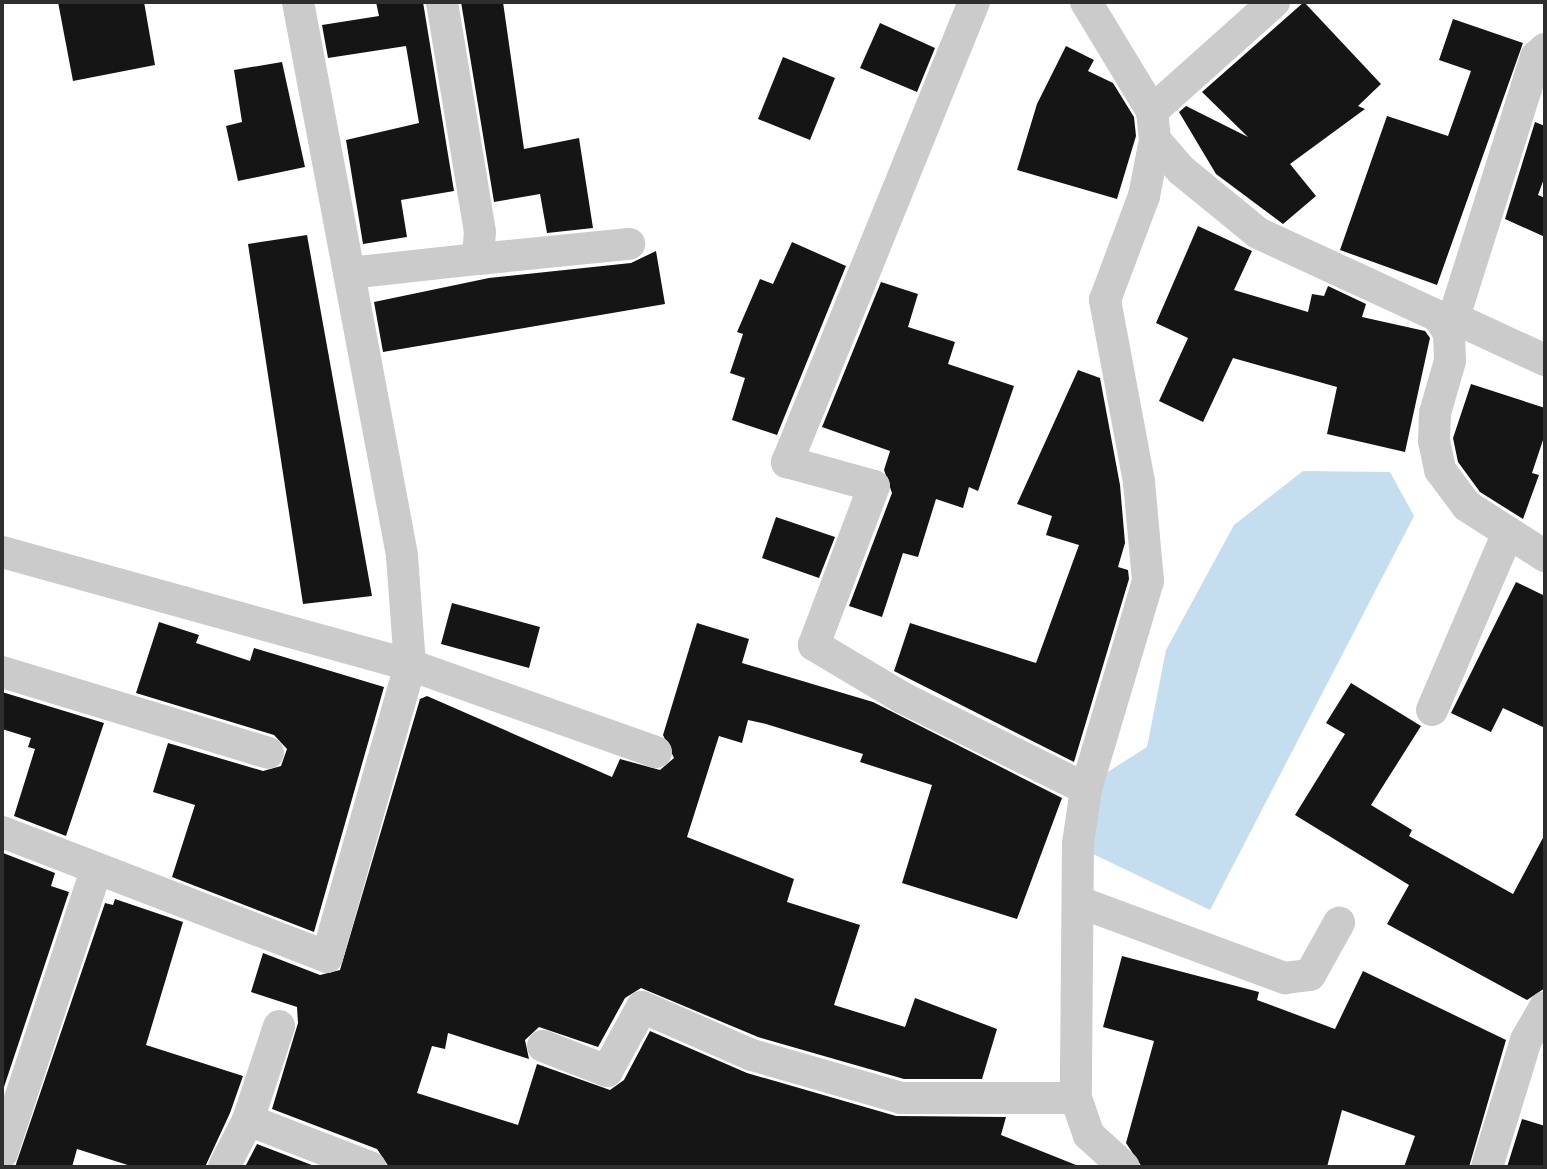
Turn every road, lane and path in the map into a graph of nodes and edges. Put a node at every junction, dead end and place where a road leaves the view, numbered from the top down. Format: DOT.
graph roads {
  1 [pos="298,2"];
  2 [pos="442,2"];
  3 [pos="974,2"];
  4 [pos="1086,2"];
  5 [pos="1274,2"];
  6 [pos="1545,49"];
  7 [pos="1154,125"];
  8 [pos="629,244"];
  9 [pos="478,259"];
  10 [pos="349,273"];
  11 [pos="1451,326"];
  12 [pos="1545,360"];
  13 [pos="1507,535"];
  14 [pos="1545,556"];
  15 [pos="4,558"];
  16 [pos="410,665"];
  17 [pos="2,672"];
  18 [pos="1432,710"];
  19 [pos="656,752"];
  20 [pos="268,753"];
  21 [pos="1086,789"];
  22 [pos="2,832"];
  23 [pos="96,871"];
  24 [pos="1079,902"];
  25 [pos="1339,923"];
  26 [pos="1545,1007"];
  27 [pos="279,1026"];
  28 [pos="543,1046"];
  29 [pos="1076,1098"];
  30 [pos="248,1120"];
  31 [pos="2,1153"];
  32 [pos="224,1167"];
  33 [pos="370,1167"];
  34 [pos="1124,1167"];
  35 [pos="1487,1167"];
  1 -- 10 [label="street"];
  2 -- 9 [label="street"];
  3 -- 21 [label="street"];
  4 -- 7 [label="street"];
  5 -- 7 [label="street"];
  6 -- 11 [label="street"];
  7 -- 11 [label="street"];
  7 -- 21 [label="street"];
  8 -- 9 [label="street"];
  9 -- 10 [label="street"];
  10 -- 16 [label="street"];
  11 -- 12 [label="street"];
  11 -- 13 [label="street"];
  13 -- 14 [label="street"];
  13 -- 18 [label="street"];
  15 -- 16 [label="street"];
  16 -- 19 [label="street"];
  16 -- 23 [label="street"];
  17 -- 20 [label="street"];
  21 -- 24 [label="street"];
  22 -- 23 [label="street"];
  23 -- 31 [label="street"];
  24 -- 25 [label="street"];
  24 -- 29 [label="street"];
  26 -- 35 [label="street"];
  27 -- 30 [label="street"];
  28 -- 29 [label="street"];
  29 -- 34 [label="street"];
  30 -- 32 [label="street"];
  30 -- 33 [label="street"];
}
